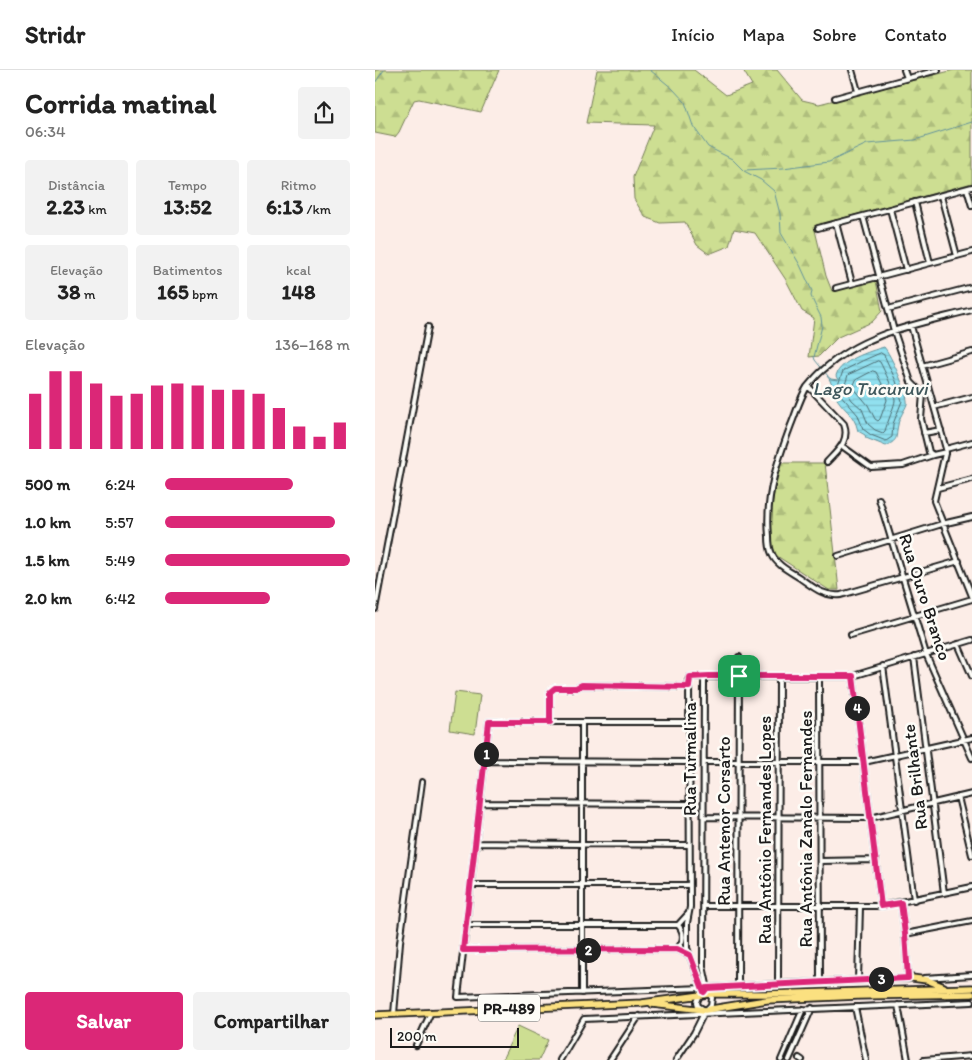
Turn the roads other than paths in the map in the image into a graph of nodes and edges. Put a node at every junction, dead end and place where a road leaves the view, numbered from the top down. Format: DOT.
graph roads {
  1 [pos="852,70"];
  2 [pos="904,70"];
  3 [pos="939,70"];
  4 [pos="907,78"];
  5 [pos="858,91"];
  6 [pos="835,98"];
  7 [pos="970,188"];
  8 [pos="941,196"];
  9 [pos="915,202"];
  10 [pos="972,206"];
  11 [pos="889,209"];
  12 [pos="863,216"];
  13 [pos="836,223"];
  14 [pos="818,228"];
  15 [pos="972,252"];
  16 [pos="957,256"];
  17 [pos="930,263"];
  18 [pos="905,270"];
  19 [pos="879,276"];
  20 [pos="852,283"];
  21 [pos="972,287"];
  22 [pos="836,288"];
  23 [pos="888,309"];
  24 [pos="972,310"];
  25 [pos="911,326"];
  26 [pos="428,327"];
  27 [pos="894,331"];
  28 [pos="972,352"];
  29 [pos="922,366"];
  30 [pos="808,386"];
  31 [pos="972,397"];
  32 [pos="934,407"];
  33 [pos="941,430"];
  34 [pos="924,433"];
  35 [pos="972,442"];
  36 [pos="842,446"];
  37 [pos="946,450"];
  38 [pos="933,455"];
  39 [pos="827,462"];
  40 [pos="972,479"];
  41 [pos="938,488"];
  42 [pos="879,499"];
  43 [pos="972,518"];
  44 [pos="942,524"];
  45 [pos="891,539"];
  46 [pos="838,556"];
  47 [pos="959,561"];
  48 [pos="903,577"];
  49 [pos="969,582"];
  50 [pos="972,597"];
  51 [pos="375,609"];
  52 [pos="915,615"];
  53 [pos="851,635"];
  54 [pos="972,640"];
  55 [pos="958,644"];
  56 [pos="926,654"];
  57 [pos="739,657"];
  58 [pos="914,657"];
  59 [pos="883,666"];
  60 [pos="739,676"];
  61 [pos="819,676"];
  62 [pos="853,676"];
  63 [pos="972,676"];
  64 [pos="705,677"];
  65 [pos="779,677"];
  66 [pos="689,687"];
  67 [pos="550,722"];
  68 [pos="582,722"];
  69 [pos="689,722"];
  70 [pos="972,738"];
  71 [pos="964,740"];
  72 [pos="926,748"];
  73 [pos="895,756"];
  74 [pos="972,758"];
  75 [pos="485,761"];
  76 [pos="582,762"];
  77 [pos="688,762"];
  78 [pos="704,762"];
  79 [pos="739,762"];
  80 [pos="820,762"];
  81 [pos="864,762"];
  82 [pos="779,763"];
  83 [pos="422,782"];
  84 [pos="972,794"];
  85 [pos="958,797"];
  86 [pos="480,803"];
  87 [pos="582,803"];
  88 [pos="932,803"];
  89 [pos="688,804"];
  90 [pos="902,810"];
  91 [pos="704,817"];
  92 [pos="738,817"];
  93 [pos="779,817"];
  94 [pos="820,817"];
  95 [pos="871,818"];
  96 [pos="475,843"];
  97 [pos="582,844"];
  98 [pos="689,845"];
  99 [pos="972,854"];
  100 [pos="876,860"];
  101 [pos="820,861"];
  102 [pos="471,885"];
  103 [pos="582,885"];
  104 [pos="689,885"];
  105 [pos="972,887"];
  106 [pos="944,893"];
  107 [pos="914,900"];
  108 [pos="901,903"];
  109 [pos="704,906"];
  110 [pos="737,906"];
  111 [pos="779,906"];
  112 [pos="820,906"];
  113 [pos="881,906"];
  114 [pos="859,907"];
  115 [pos="689,912"];
  116 [pos="972,921"];
  117 [pos="466,925"];
  118 [pos="582,925"];
  119 [pos="678,925"];
  120 [pos="905,934"];
  121 [pos="677,949"];
  122 [pos="463,950"];
  123 [pos="582,950"];
  124 [pos="690,955"];
  125 [pos="972,975"];
  126 [pos="910,978"];
  127 [pos="858,980"];
  128 [pos="820,982"];
  129 [pos="778,984"];
  130 [pos="738,986"];
  131 [pos="945,988"];
  132 [pos="972,988"];
  133 [pos="704,991"];
  134 [pos="582,993"];
  135 [pos="972,994"];
  136 [pos="972,1002"];
  137 [pos="642,1003"];
  138 [pos="898,1005"];
  139 [pos="855,1007"];
  140 [pos="812,1008"];
  141 [pos="803,1009"];
  142 [pos="705,1011"];
  143 [pos="431,1012"];
  144 [pos="394,1014"];
  145 [pos="375,1015"];
  146 [pos="639,1016"];
  147 [pos="416,1045"];
  148 [pos="797,1056"];
  149 [pos="972,1056"];
  150 [pos="560,1060"];
  151 [pos="610,1060"];
  152 [pos="676,1060"];
  153 [pos="781,1060"];
  154 [pos="789,1060"];
  155 [pos="866,1060"];
  156 [pos="908,1060"];
  157 [pos="924,1060"];
  1 -- 5 [label="street"];
  2 -- 4 [label="street"];
  3 -- 4 [label="street"];
  4 -- 5 [label="street"];
  5 -- 6 [label="street"];
  7 -- 8 [label="street"];
  7 -- 10 [label="street"];
  8 -- 9 [label="street"];
  8 -- 16 [label="street"];
  9 -- 11 [label="street"];
  9 -- 17 [label="street"];
  11 -- 12 [label="street"];
  11 -- 18 [label="street"];
  12 -- 13 [label="street"];
  12 -- 19 [label="street"];
  13 -- 14 [label="street"];
  13 -- 20 [label="street"];
  15 -- 16 [label="street"];
  16 -- 17 [label="street"];
  17 -- 18 [label="street"];
  18 -- 19 [label="street"];
  19 -- 20 [label="street"];
  19 -- 23 [label="street"];
  20 -- 22 [label="street"];
  21 -- 23 [label="street"];
  23 -- 27 [label="street"];
  24 -- 25 [label="street"];
  25 -- 27 [label="street"];
  25 -- 29 [label="street"];
  26 -- 51 [label="street"];
  27 -- 30 [label="street"];
  27 -- 34 [label="street"];
  28 -- 29 [label="street"];
  29 -- 32 [label="street"];
  30 -- 36 [label="street"];
  30 -- 48 [label="street"];
  31 -- 32 [label="street"];
  32 -- 33 [label="street"];
  33 -- 34 [label="street"];
  33 -- 37 [label="street"];
  34 -- 38 [label="street"];
  35 -- 37 [label="street"];
  36 -- 38 [label="street"];
  36 -- 39 [label="street"];
  37 -- 38 [label="street"];
  37 -- 41 [label="street"];
  40 -- 41 [label="street"];
  41 -- 44 [label="street"];
  42 -- 45 [label="street, Rua Ouro Branco"];
  43 -- 44 [label="street"];
  44 -- 45 [label="street"];
  44 -- 47 [label="street"];
  45 -- 46 [label="street"];
  45 -- 48 [label="street, Rua Ouro Branco"];
  47 -- 48 [label="street"];
  47 -- 49 [label="street"];
  48 -- 52 [label="street, Rua Ouro Branco"];
  49 -- 50 [label="street"];
  50 -- 52 [label="street"];
  52 -- 53 [label="street"];
  52 -- 56 [label="street, Rua Ouro Branco"];
  54 -- 55 [label="street, Rua Turmalina"];
  55 -- 56 [label="street, Rua Turmalina"];
  55 -- 63 [label="street"];
  56 -- 58 [label="street, Rua Turmalina"];
  56 -- 71 [label="street, Rua Ouro Branco"];
  57 -- 60 [label="street, Rua Antenor Corsarto"];
  58 -- 59 [label="street, Rua Turmalina"];
  58 -- 72 [label="street, Rua Brilhante"];
  59 -- 62 [label="street, Rua Turmalina"];
  59 -- 73 [label="street"];
  60 -- 64 [label="street, Rua Turmalina"];
  60 -- 65 [label="street, Rua Turmalina"];
  60 -- 79 [label="street, Rua Antenor Corsarto"];
  61 -- 62 [label="street, Rua Turmalina"];
  61 -- 65 [label="street, Rua Turmalina"];
  61 -- 80 [label="street, Rua Antônia Zanalo Fernandes"];
  62 -- 81 [label="street"];
  64 -- 66 [label="street"];
  64 -- 78 [label="street, Rua Turmalina"];
  65 -- 82 [label="street, Rua Antônio Fernandes Lopes"];
  66 -- 67 [label="street"];
  66 -- 69 [label="street"];
  67 -- 68 [label="street"];
  67 -- 75 [label="street"];
  68 -- 69 [label="street"];
  68 -- 76 [label="street"];
  69 -- 77 [label="street"];
  70 -- 71 [label="street"];
  71 -- 72 [label="street"];
  71 -- 74 [label="street, Rua Ouro Branco"];
  72 -- 73 [label="street"];
  72 -- 88 [label="street, Rua Brilhante"];
  73 -- 81 [label="street"];
  73 -- 90 [label="street"];
  75 -- 76 [label="street"];
  75 -- 86 [label="street"];
  76 -- 77 [label="street"];
  76 -- 87 [label="street"];
  77 -- 89 [label="street"];
  78 -- 79 [label="street"];
  78 -- 91 [label="street, Rua Turmalina"];
  79 -- 82 [label="street"];
  79 -- 92 [label="street, Rua Antenor Corsarto"];
  80 -- 81 [label="street"];
  80 -- 82 [label="street"];
  80 -- 94 [label="street, Rua Antônia Zanalo Fernandes"];
  81 -- 95 [label="street"];
  82 -- 93 [label="street, Rua Antônio Fernandes Lopes"];
  83 -- 144 [label="street"];
  84 -- 85 [label="street"];
  85 -- 88 [label="street"];
  85 -- 99 [label="street"];
  86 -- 87 [label="street"];
  86 -- 96 [label="street"];
  87 -- 89 [label="street"];
  87 -- 97 [label="street"];
  88 -- 90 [label="street"];
  88 -- 106 [label="street, Rua Brilhante"];
  89 -- 98 [label="street"];
  90 -- 95 [label="street"];
  90 -- 107 [label="street"];
  91 -- 92 [label="street"];
  91 -- 109 [label="street, Rua Turmalina"];
  92 -- 93 [label="street"];
  92 -- 110 [label="street, Rua Antenor Corsarto"];
  93 -- 94 [label="street"];
  93 -- 111 [label="street, Rua Antônio Fernandes Lopes"];
  94 -- 95 [label="street"];
  94 -- 101 [label="street, Rua Antônia Zanalo Fernandes"];
  95 -- 100 [label="street"];
  96 -- 97 [label="street"];
  96 -- 102 [label="street"];
  97 -- 98 [label="street"];
  97 -- 103 [label="street"];
  98 -- 104 [label="street"];
  100 -- 101 [label="street"];
  100 -- 113 [label="street"];
  101 -- 112 [label="street, Rua Antônia Zanalo Fernandes"];
  102 -- 103 [label="street"];
  102 -- 117 [label="street"];
  103 -- 104 [label="street"];
  103 -- 118 [label="street"];
  104 -- 115 [label="street"];
  105 -- 106 [label="street"];
  106 -- 107 [label="street"];
  107 -- 108 [label="street"];
  108 -- 113 [label="street"];
  108 -- 120 [label="street"];
  109 -- 110 [label="street"];
  109 -- 133 [label="street, Rua Turmalina"];
  110 -- 111 [label="street"];
  110 -- 130 [label="street, Rua Antenor Corsarto"];
  111 -- 112 [label="street"];
  111 -- 129 [label="street, Rua Antônio Fernandes Lopes"];
  112 -- 114 [label="street"];
  112 -- 128 [label="street, Rua Antônia Zanalo Fernandes"];
  113 -- 114 [label="street"];
  114 -- 127 [label="street"];
  115 -- 119 [label="street"];
  115 -- 124 [label="street"];
  116 -- 120 [label="street"];
  117 -- 118 [label="street"];
  117 -- 122 [label="street"];
  118 -- 119 [label="street"];
  118 -- 123 [label="street"];
  119 -- 121 [label="street"];
  120 -- 126 [label="street"];
  121 -- 123 [label="street"];
  121 -- 124 [label="street"];
  122 -- 123 [label="street"];
  122 -- 134 [label="street"];
  123 -- 134 [label="street"];
  124 -- 133 [label="street"];
  125 -- 126 [label="street"];
  126 -- 127 [label="street"];
  126 -- 131 [label="main road"];
  127 -- 128 [label="street"];
  128 -- 129 [label="street"];
  129 -- 130 [label="street"];
  130 -- 133 [label="street"];
  131 -- 132 [label="main road, PR-489 / PR-489"];
  131 -- 133 [label="main road, PR-489 / PR-489"];
  133 -- 134 [label="street"];
  133 -- 137 [label="main road, PR-489 / PR-489"];
  133 -- 142 [label="street"];
  133 -- 142 [label="street"];
  135 -- 142 [label="main road, PR-489 / PR-489"];
  136 -- 138 [label="street"];
  137 -- 142 [label="main road, PR-489 / PR-489"];
  137 -- 143 [label="main road, PR-489 / PR-489"];
  138 -- 139 [label="street"];
  138 -- 156 [label="street"];
  139 -- 140 [label="street"];
  139 -- 155 [label="street"];
  140 -- 141 [label="street"];
  140 -- 148 [label="street"];
  141 -- 142 [label="street"];
  141 -- 153 [label="street"];
  142 -- 146 [label="street"];
  142 -- 152 [label="street"];
  143 -- 144 [label="main road, PR-489 / PR-489"];
  143 -- 147 [label="street"];
  144 -- 145 [label="main road, PR-489 / PR-489"];
  146 -- 150 [label="street"];
  146 -- 151 [label="street"];
  148 -- 154 [label="street"];
  149 -- 157 [label="street"];
}
